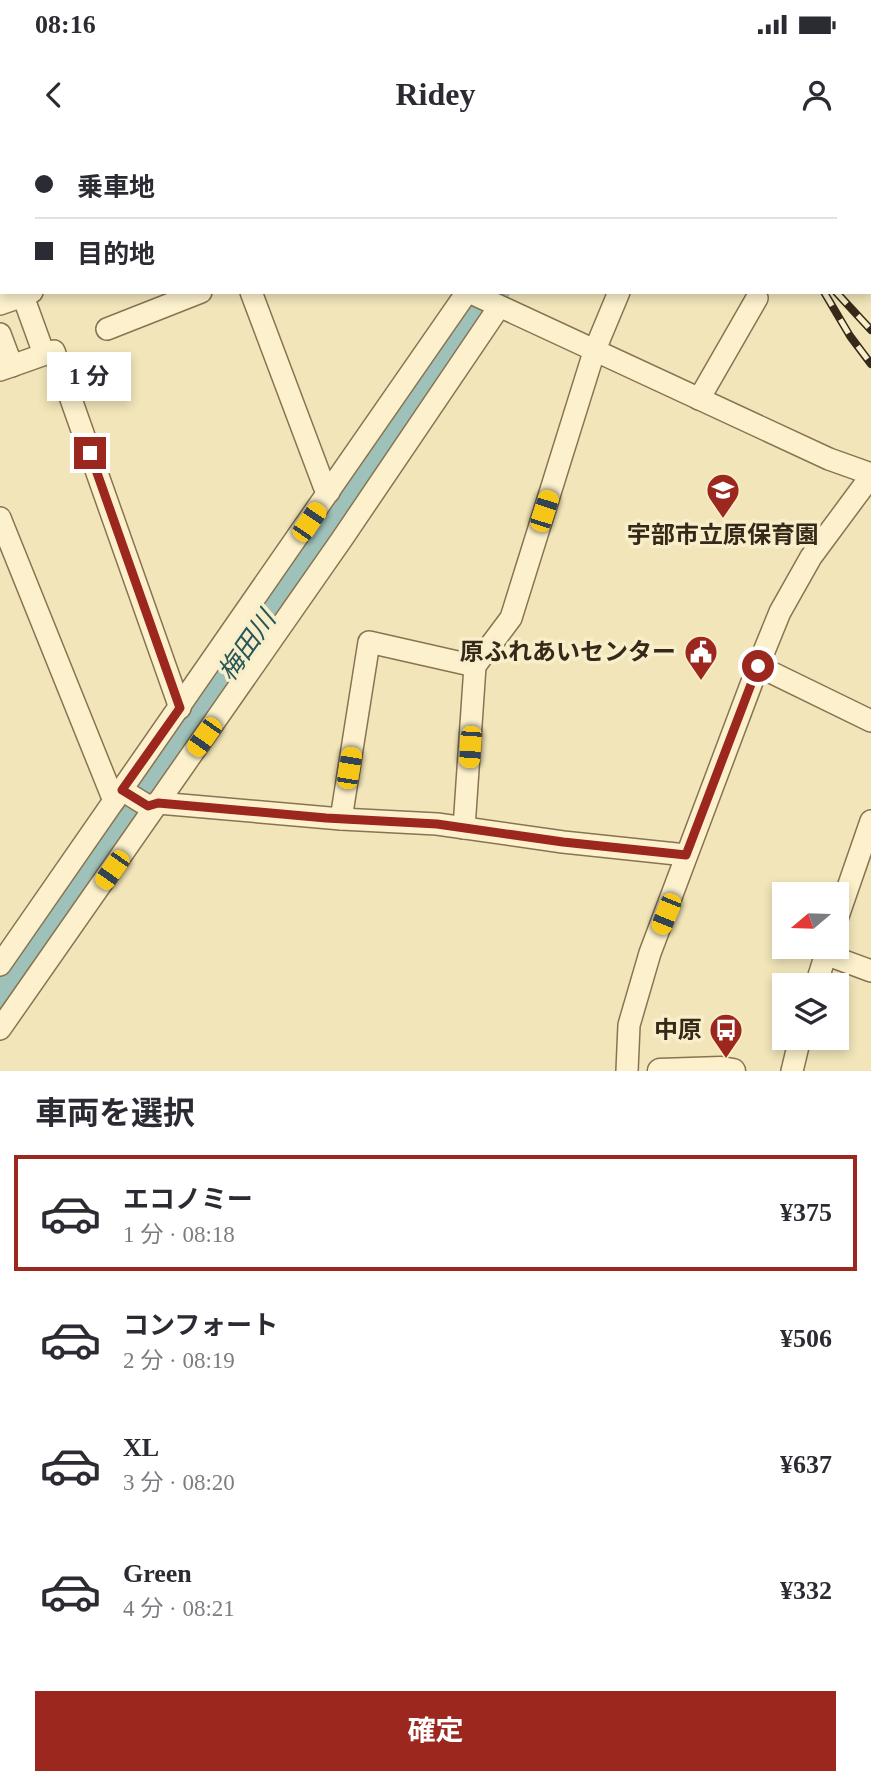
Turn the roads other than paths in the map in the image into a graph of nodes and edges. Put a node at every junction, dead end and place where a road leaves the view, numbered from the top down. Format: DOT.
graph roads {
  1 [pos="27,294"];
  2 [pos="196,294"];
  3 [pos="252,294"];
  4 [pos="618,294"];
  5 [pos="481,298"];
  6 [pos="757,298"];
  7 [pos="0,304"];
  8 [pos="107,329"];
  9 [pos="0,334"];
  10 [pos="594,352"];
  11 [pos="44,354"];
  12 [pos="6,368"];
  13 [pos="699,399"];
  14 [pos="871,475"];
  15 [pos="329,492"];
  16 [pos="0,518"];
  17 [pos="313,524"];
  18 [pos="340,538"];
  19 [pos="475,666"];
  20 [pos="758,666"];
  21 [pos="206,676"];
  22 [pos="232,692"];
  23 [pos="180,708"];
  24 [pos="871,722"];
  25 [pos="121,796"];
  26 [pos="153,805"];
  27 [pos="341,819"];
  28 [pos="870,825"];
  29 [pos="464,828"];
  30 [pos="686,855"];
  31 [pos="864,868"];
  32 [pos="849,897"];
  33 [pos="844,959"];
  34 [pos="6,962"];
  35 [pos="871,971"];
  36 [pos="32,978"];
  37 [pos="0,1029"];
  38 [pos="797,1050"];
  39 [pos="627,1071"];
  40 [pos="660,1071"];
  41 [pos="733,1071"];
  42 [pos="792,1071"];
  1 -- 7 [label="street"];
  1 -- 11 [label="street"];
  2 -- 8 [label="street"];
  3 -- 15 [label="street"];
  4 -- 10 [label="street"];
  5 -- 10 [label="street"];
  5 -- 15 [label="street"];
  5 -- 18 [label="street"];
  6 -- 13 [label="street"];
  9 -- 12 [label="street"];
  10 -- 13 [label="street"];
  10 -- 19 [label="street"];
  11 -- 12 [label="street"];
  11 -- 23 [label="street"];
  13 -- 14 [label="street"];
  14 -- 20 [label="street"];
  15 -- 17 [label="street"];
  16 -- 25 [label="street"];
  17 -- 18 [label="street"];
  17 -- 21 [label="street"];
  18 -- 22 [label="street"];
  19 -- 27 [label="street"];
  19 -- 29 [label="street"];
  20 -- 24 [label="street"];
  20 -- 30 [label="street"];
  21 -- 22 [label="street"];
  21 -- 23 [label="street"];
  22 -- 26 [label="street"];
  23 -- 25 [label="street"];
  25 -- 26 [label="street"];
  25 -- 34 [label="street"];
  26 -- 27 [label="street"];
  26 -- 36 [label="street"];
  27 -- 29 [label="street"];
  28 -- 31 [label="street"];
  29 -- 30 [label="street"];
  30 -- 39 [label="street"];
  31 -- 32 [label="street"];
  33 -- 35 [label="street"];
  34 -- 36 [label="street"];
  36 -- 37 [label="street"];
  38 -- 42 [label="street"];
  40 -- 41 [label="street"];
}
